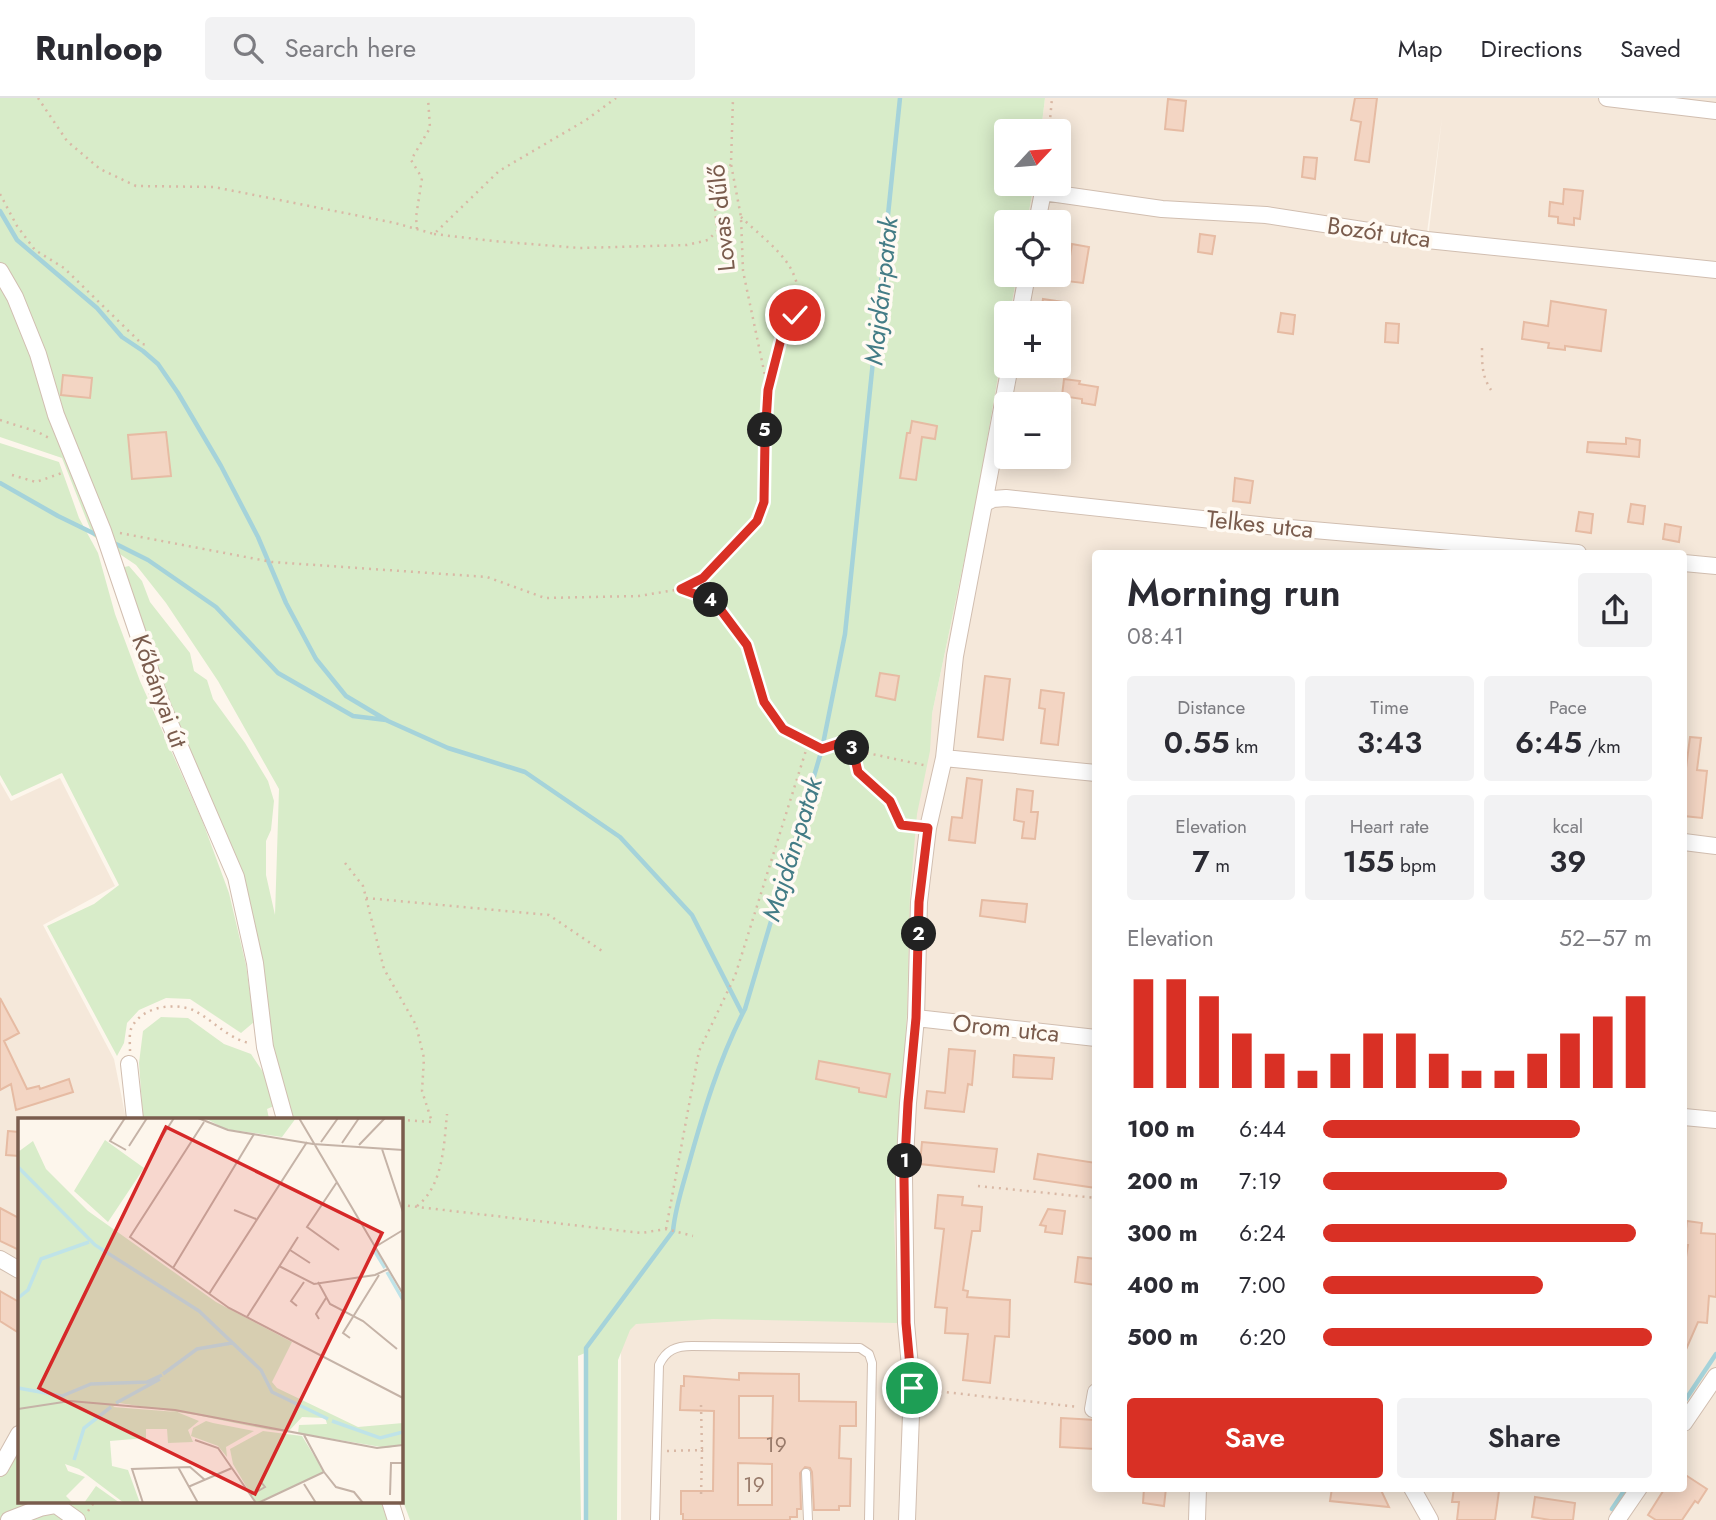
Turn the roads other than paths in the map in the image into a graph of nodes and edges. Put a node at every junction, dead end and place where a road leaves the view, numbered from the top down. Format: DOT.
graph roads {
  1 [pos="1607,98"];
  2 [pos="1716,111"];
  3 [pos="1039,210"];
  4 [pos="1716,270"];
  5 [pos="0,271"];
  6 [pos="1008,378"];
  7 [pos="985,503"];
  8 [pos="1544,550"];
  9 [pos="1687,563"];
  10 [pos="1716,566"];
  11 [pos="943,763"];
  12 [pos="1092,774"];
  13 [pos="1687,842"];
  14 [pos="1716,846"];
  15 [pos="916,1018"];
  16 [pos="1092,1038"];
  17 [pos="129,1064"];
  18 [pos="1687,1116"];
  19 [pos="135,1118"];
  20 [pos="285,1118"];
  21 [pos="1716,1121"];
  22 [pos="0,1259"];
  23 [pos="18,1269"];
  24 [pos="1716,1376"];
  25 [pos="1687,1419"];
  26 [pos="18,1436"];
  27 [pos="0,1468"];
  28 [pos="806,1474"];
  29 [pos="1198,1492"];
  30 [pos="1414,1492"];
  31 [pos="1637,1492"];
  32 [pos="390,1502"];
  33 [pos="0,1513"];
  34 [pos="1622,1518"];
  35 [pos="10,1520"];
  36 [pos="77,1520"];
  37 [pos="396,1520"];
  38 [pos="655,1520"];
  39 [pos="808,1520"];
  40 [pos="869,1520"];
  41 [pos="907,1520"];
  42 [pos="1198,1520"];
  43 [pos="1430,1520"];
  1 -- 2 [label="street"];
  3 -- 4 [label="street, Bozót utca"];
  5 -- 20 [label="street, Kőbányai út"];
  6 -- 7 [label="street"];
  7 -- 8 [label="street, Telkes utca"];
  7 -- 11 [label="street"];
  9 -- 10 [label="street"];
  11 -- 12 [label="street"];
  11 -- 15 [label="street"];
  13 -- 14 [label="street"];
  15 -- 16 [label="street, Orom utca"];
  15 -- 41 [label="street"];
  17 -- 19 [label="street"];
  18 -- 21 [label="street"];
  22 -- 23 [label="street"];
  24 -- 25 [label="street"];
  26 -- 27 [label="street"];
  28 -- 39 [label="lane"];
  29 -- 42 [label="street"];
  30 -- 43 [label="street"];
  31 -- 34 [label="street"];
  32 -- 37 [label="street"];
  33 -- 35 [label="street"];
  35 -- 36 [label="street"];
  38 -- 40 [label="lane"];
}
